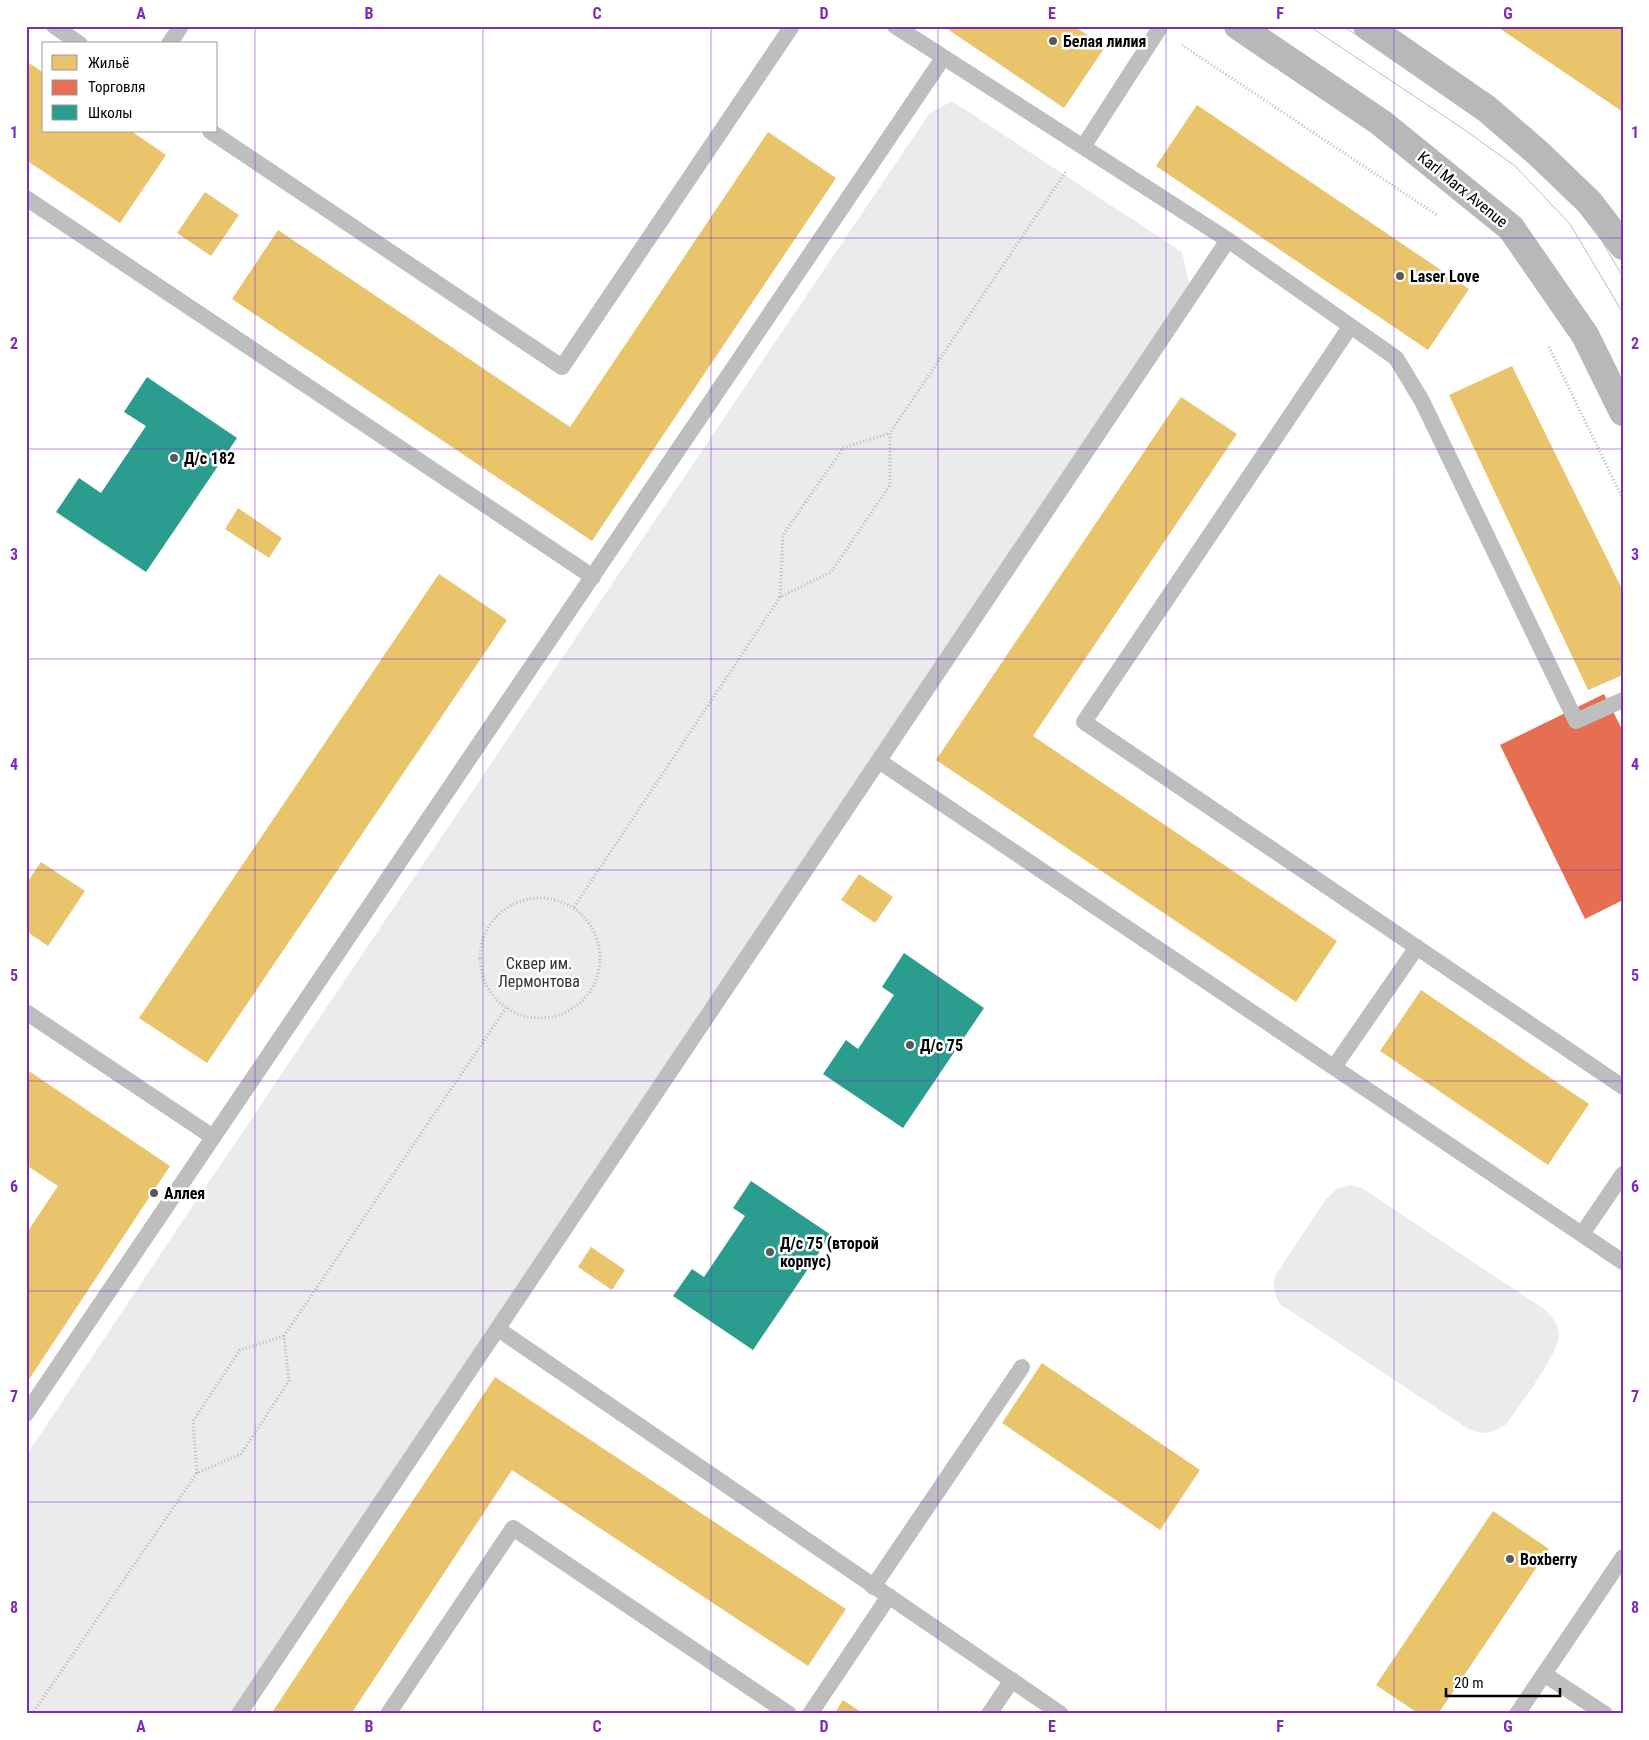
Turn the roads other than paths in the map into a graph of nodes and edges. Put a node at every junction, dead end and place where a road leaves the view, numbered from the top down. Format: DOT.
graph roads {
  1 [pos="54,26"];
  2 [pos="181,26"];
  3 [pos="792,26"];
  4 [pos="895,26"];
  5 [pos="1238,26"];
  6 [pos="1367,26"];
  7 [pos="1160,29"];
  8 [pos="77,42"];
  9 [pos="170,42"];
  10 [pos="943,58"];
  11 [pos="211,132"];
  12 [pos="1082,147"];
  13 [pos="26,198"];
  14 [pos="1228,240"];
  15 [pos="1623,246"];
  16 [pos="1350,327"];
  17 [pos="1623,412"];
  18 [pos="593,577"];
  19 [pos="1623,700"];
  20 [pos="879,761"];
  21 [pos="1417,947"];
  22 [pos="26,1012"];
  23 [pos="1334,1067"];
  24 [pos="1623,1086"];
  25 [pos="213,1138"];
  26 [pos="1623,1174"];
  27 [pos="1582,1234"];
  28 [pos="1623,1262"];
  29 [pos="498,1329"];
  30 [pos="1022,1367"];
  31 [pos="26,1414"];
  32 [pos="1623,1557"];
  33 [pos="873,1587"];
  34 [pos="889,1596"];
  35 [pos="1544,1674"];
  36 [pos="1012,1680"];
  37 [pos="239,1714"];
  38 [pos="388,1714"];
  39 [pos="790,1714"];
  40 [pos="810,1714"];
  41 [pos="989,1714"];
  42 [pos="1061,1714"];
  43 [pos="1517,1714"];
  44 [pos="1605,1714"];
  1 -- 8 [label="lane"];
  2 -- 9 [label="lane"];
  3 -- 11 [label="lane"];
  4 -- 10 [label="lane"];
  5 -- 17 [label="main road, Karl Marx Avenue"];
  6 -- 15 [label="main road"];
  7 -- 12 [label="lane"];
  10 -- 12 [label="lane"];
  10 -- 18 [label="lane"];
  12 -- 14 [label="lane"];
  13 -- 18 [label="lane"];
  14 -- 16 [label="lane"];
  14 -- 20 [label="lane"];
  16 -- 19 [label="lane"];
  16 -- 21 [label="lane"];
  18 -- 25 [label="lane"];
  20 -- 23 [label="lane"];
  20 -- 29 [label="lane"];
  21 -- 23 [label="lane"];
  21 -- 24 [label="lane"];
  22 -- 25 [label="lane"];
  23 -- 27 [label="lane"];
  25 -- 31 [label="lane"];
  26 -- 27 [label="lane"];
  27 -- 28 [label="lane"];
  29 -- 33 [label="lane"];
  29 -- 37 [label="lane"];
  30 -- 33 [label="lane"];
  32 -- 35 [label="lane"];
  33 -- 34 [label="lane"];
  34 -- 36 [label="lane"];
  34 -- 40 [label="lane"];
  35 -- 43 [label="lane"];
  35 -- 44 [label="lane"];
  36 -- 41 [label="lane"];
  36 -- 42 [label="lane"];
  38 -- 39 [label="lane"];
}
